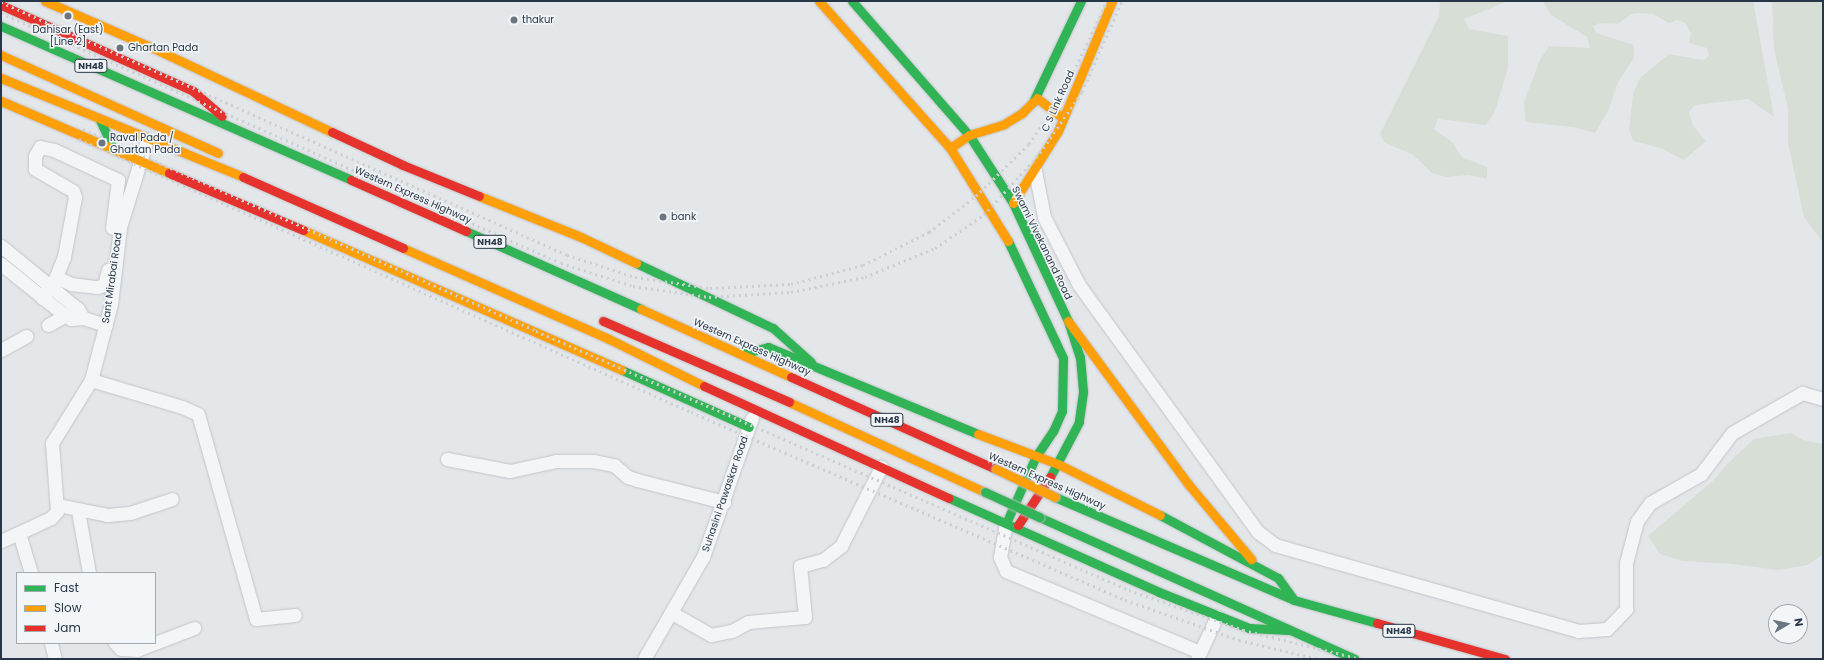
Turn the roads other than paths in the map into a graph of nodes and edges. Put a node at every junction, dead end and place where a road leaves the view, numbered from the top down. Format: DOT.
graph roads {
  1 [pos="45,1"];
  2 [pos="819,1"];
  3 [pos="852,1"];
  4 [pos="1081,1"];
  5 [pos="1112,1"];
  6 [pos="1,5"];
  7 [pos="1,26"];
  8 [pos="1,55"];
  9 [pos="1,78"];
  10 [pos="1037,98"];
  11 [pos="1,101"];
  12 [pos="1063,118"];
  13 [pos="100,120"];
  14 [pos="238,131"];
  15 [pos="969,135"];
  16 [pos="147,139"];
  17 [pos="950,148"];
  18 [pos="114,150"];
  19 [pos="215,152"];
  20 [pos="229,158"];
  21 [pos="139,160"];
  22 [pos="1035,171"];
  23 [pos="118,180"];
  24 [pos="131,184"];
  25 [pos="1013,203"];
  26 [pos="1,246"];
  27 [pos="1,264"];
  28 [pos="97,287"];
  29 [pos="49,288"];
  30 [pos="111,304"];
  31 [pos="66,315"];
  32 [pos="83,318"];
  33 [pos="595,318"];
  34 [pos="1068,321"];
  35 [pos="48,325"];
  36 [pos="106,325"];
  37 [pos="26,336"];
  38 [pos="1,350"];
  39 [pos="742,354"];
  40 [pos="819,368"];
  41 [pos="91,380"];
  42 [pos="744,382"];
  43 [pos="1823,399"];
  44 [pos="755,411"];
  45 [pos="749,426"];
  46 [pos="1036,456"];
  47 [pos="447,459"];
  48 [pos="1058,464"];
  49 [pos="881,467"];
  50 [pos="172,499"];
  51 [pos="724,502"];
  52 [pos="58,506"];
  53 [pos="78,511"];
  54 [pos="1011,526"];
  55 [pos="19,533"];
  56 [pos="1,541"];
  57 [pos="1258,568"];
  58 [pos="31,572"];
  59 [pos="89,572"];
  60 [pos="1294,600"];
  61 [pos="672,613"];
  62 [pos="295,615"];
  63 [pos="1217,616"];
  64 [pos="194,628"];
  65 [pos="1288,630"];
  66 [pos="156,643"];
  67 [pos="51,644"];
  68 [pos="116,644"];
  69 [pos="152,644"];
  70 [pos="1198,656"];
  71 [pos="55,659"];
  72 [pos="644,659"];
  73 [pos="1355,659"];
  74 [pos="1505,659"];
  1 -- 40 [label="main road"];
  2 -- 17 [label="main road"];
  3 -- 15 [label="main road, Swami Vivekanand Road"];
  4 -- 10 [label="main road, C S Link Road"];
  5 -- 12 [label="main road, C S Link Road"];
  6 -- 14 [label="main road"];
  7 -- 14 [label="main road, Western Express Highway / NH48"];
  8 -- 19 [label="main road, NH48"];
  9 -- 13 [label="main road"];
  10 -- 12 [label="main road"];
  10 -- 15 [label="main road, C S Link Road"];
  11 -- 18 [label="main road"];
  12 -- 22 [label="main road, C S Link Road"];
  13 -- 16 [label="main road"];
  13 -- 18 [label="main road"];
  14 -- 39 [label="main road, Western Express Highway / NH48"];
  15 -- 17 [label="main road, C S Link Road"];
  15 -- 25 [label="main road, Swami Vivekanand Road"];
  16 -- 19 [label="main road"];
  16 -- 21 [label="street, Sant Mirabai Road"];
  16 -- 44 [label="main road"];
  17 -- 46 [label="main road"];
  18 -- 21 [label="main road"];
  19 -- 20 [label="main road, NH48"];
  21 -- 24 [label="street, Sant Mirabai Road"];
  21 -- 45 [label="main road"];
  22 -- 25 [label="main road, C S Link Road"];
  22 -- 43 [label="street"];
  23 -- 24 [label="street"];
  23 -- 28 [label="street"];
  23 -- 29 [label="street"];
  24 -- 30 [label="street, Sant Mirabai Road"];
  25 -- 34 [label="main road, Swami Vivekanand Road"];
  26 -- 29 [label="street"];
  27 -- 29 [label="street"];
  28 -- 29 [label="street"];
  28 -- 30 [label="street"];
  29 -- 31 [label="street"];
  29 -- 32 [label="street"];
  30 -- 36 [label="street, Sant Mirabai Road"];
  31 -- 32 [label="street"];
  31 -- 35 [label="street"];
  32 -- 36 [label="street"];
  33 -- 42 [label="main road, NH48"];
  34 -- 48 [label="main road, Swami Vivekanand Road"];
  34 -- 57 [label="main road"];
  36 -- 41 [label="street, Sant Mirabai Road"];
  37 -- 38 [label="street"];
  39 -- 40 [label="main road"];
  39 -- 60 [label="main road, Western Express Highway / NH48, bridge"];
  40 -- 46 [label="main road"];
  41 -- 52 [label="street, Sant Mirabai Road"];
  41 -- 62 [label="street"];
  42 -- 44 [label="main road"];
  42 -- 65 [label="main road, NH48, bridge"];
  44 -- 45 [label="street, Suhasini Pawaskar Road"];
  44 -- 49 [label="main road"];
  45 -- 51 [label="street, Suhasini Pawaskar Road"];
  46 -- 48 [label="main road"];
  46 -- 54 [label="main road"];
  47 -- 51 [label="street"];
  48 -- 54 [label="main road, Swami Vivekanand Road"];
  48 -- 57 [label="main road"];
  49 -- 54 [label="main road"];
  49 -- 61 [label="street"];
  50 -- 53 [label="street"];
  51 -- 61 [label="street, Suhasini Pawaskar Road"];
  52 -- 53 [label="street"];
  52 -- 55 [label="street"];
  53 -- 59 [label="street"];
  54 -- 63 [label="main road"];
  54 -- 70 [label="street"];
  55 -- 56 [label="street"];
  55 -- 58 [label="street"];
  57 -- 60 [label="main road"];
  60 -- 74 [label="main road, Western Express Highway / NH48"];
  61 -- 72 [label="street, Suhasini Pawaskar Road"];
  63 -- 65 [label="main road"];
  63 -- 70 [label="street"];
  64 -- 66 [label="street"];
  65 -- 73 [label="main road, NH48"];
  67 -- 71 [label="street"];
  68 -- 69 [label="street"];
}
